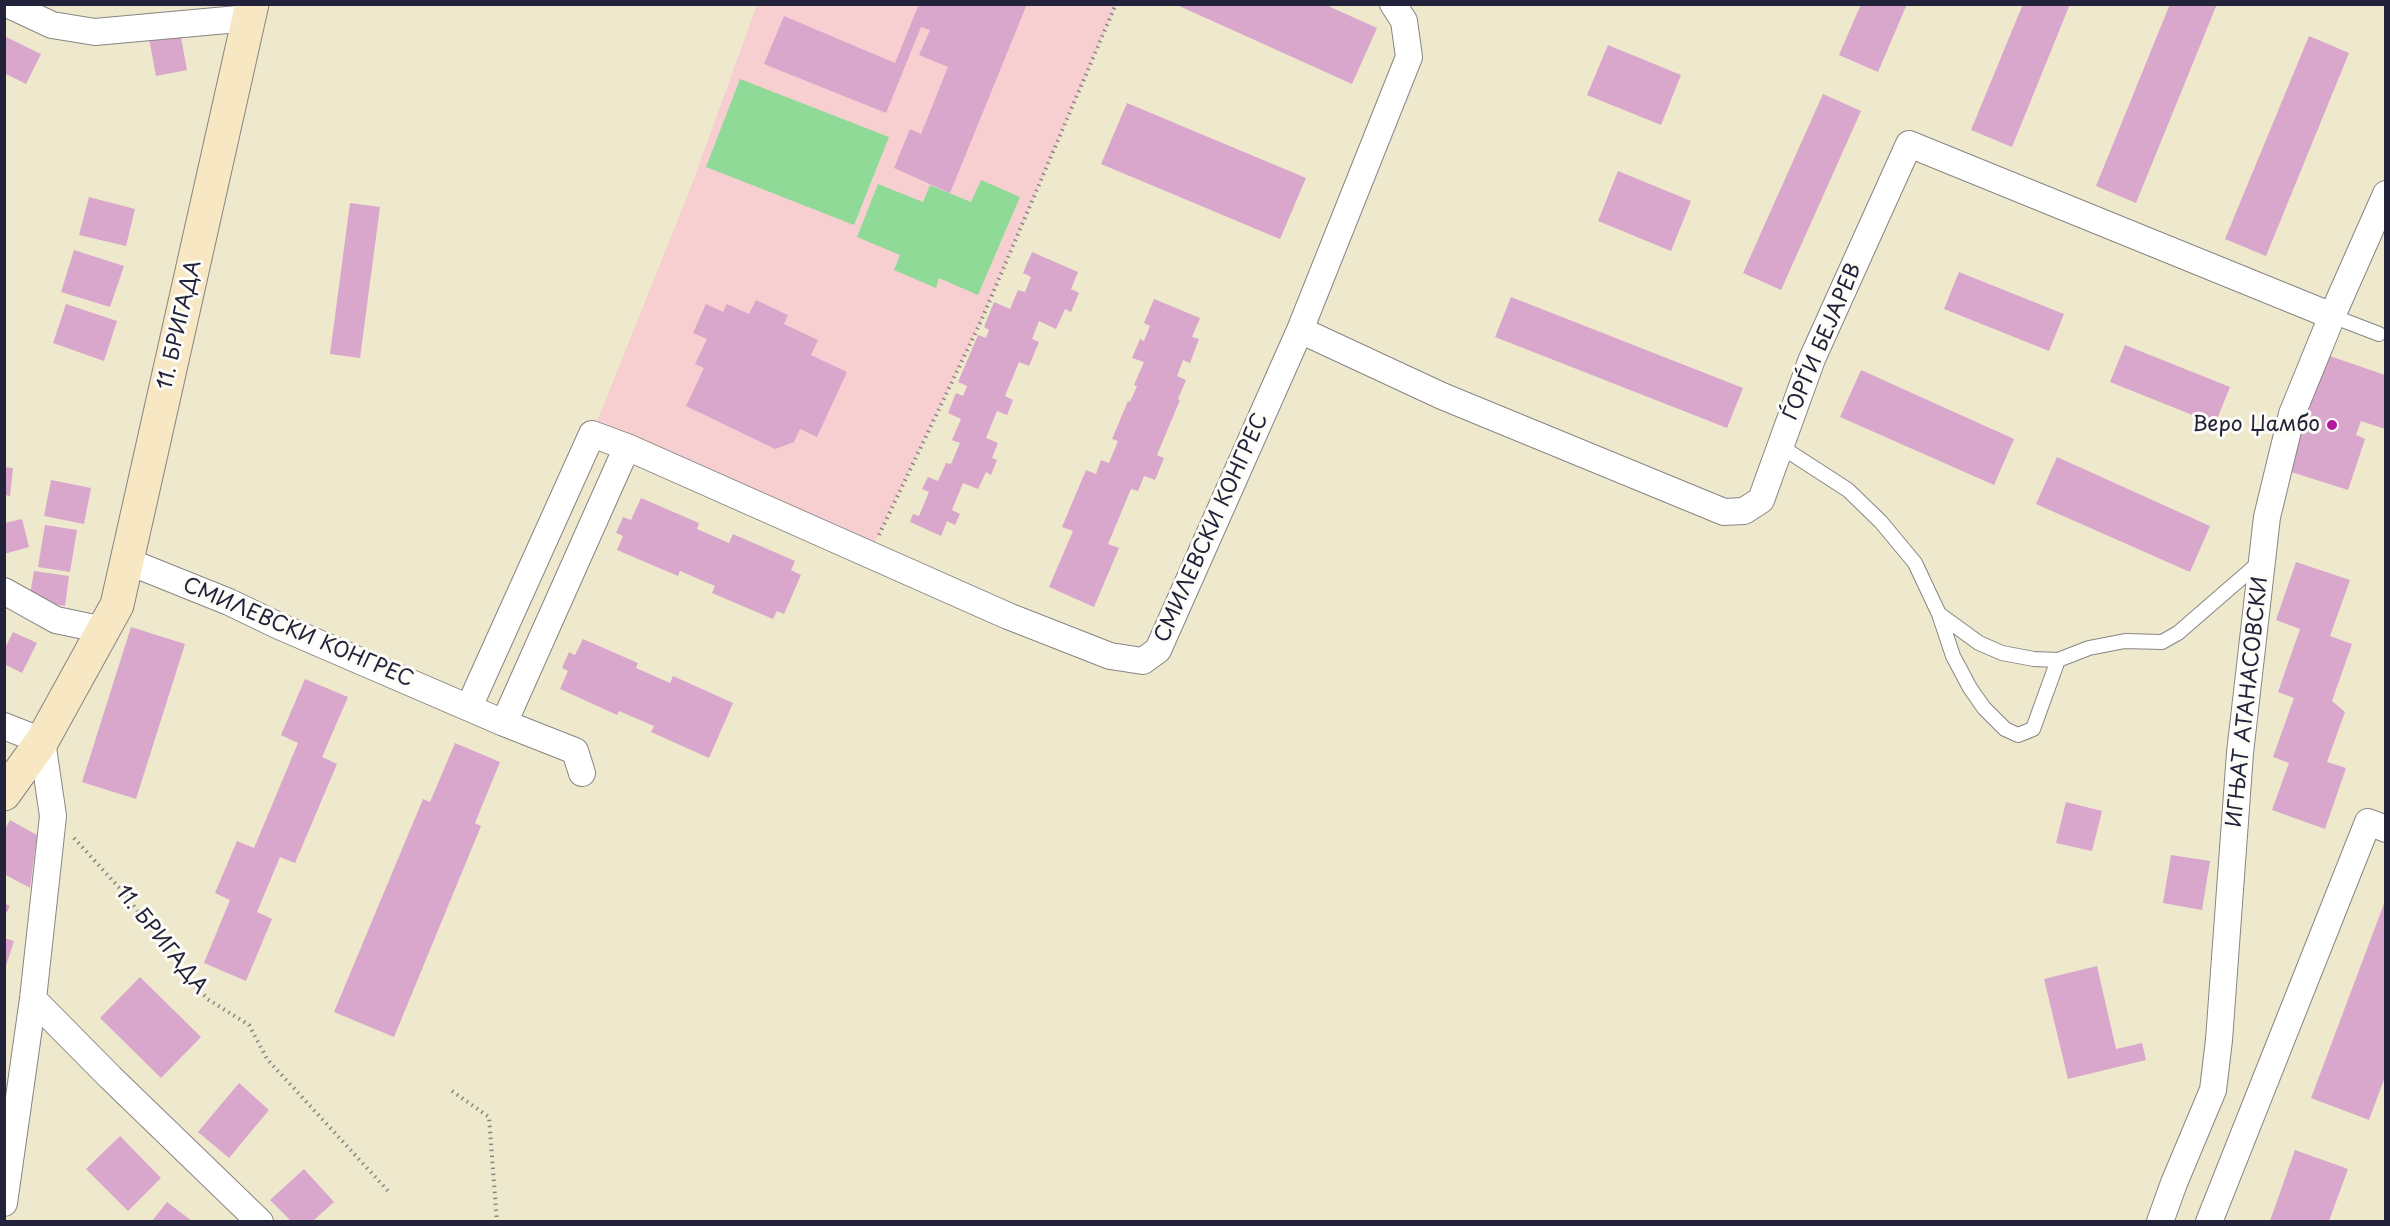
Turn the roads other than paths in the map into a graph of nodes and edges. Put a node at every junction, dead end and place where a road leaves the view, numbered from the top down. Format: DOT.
graph roads {
  1 [pos="7,4"];
  2 [pos="1393,4"];
  3 [pos="251,11"];
  4 [pos="2385,194"];
  5 [pos="2331,316"];
  6 [pos="1300,330"];
  7 [pos="2379,334"];
  8 [pos="1780,446"];
  9 [pos="627,447"];
  10 [pos="2262,559"];
  11 [pos="127,561"];
  12 [pos="4,591"];
  13 [pos="1939,614"];
  14 [pos="104,630"];
  15 [pos="2058,660"];
  16 [pos="469,707"];
  17 [pos="504,723"];
  18 [pos="4,726"];
  19 [pos="42,741"];
  20 [pos="582,773"];
  21 [pos="8,785"];
  22 [pos="2385,829"];
  23 [pos="33,999"];
  24 [pos="4,1203"];
  25 [pos="260,1221"];
  26 [pos="2160,1221"];
  27 [pos="2209,1221"];
  1 -- 3 [label="street, 11. БРИГАДА"];
  2 -- 6 [label="street, СМИЛЕВСКИ КОНГРЕС"];
  3 -- 11 [label="main road, 11. БРИГАДА"];
  4 -- 5 [label="street, ИГЊАТ АТАНАСОВСКИ"];
  5 -- 7 [label="lane"];
  5 -- 8 [label="street, ЃОРЃИ БЕЈАРЕВ"];
  5 -- 10 [label="street, ИГЊАТ АТАНАСОВСКИ"];
  6 -- 8 [label="street, ЃОРЃИ БЕЈАРЕВ"];
  6 -- 9 [label="street, СМИЛЕВСКИ КОНГРЕС"];
  8 -- 13 [label="lane"];
  9 -- 16 [label="street, СМИЛЕВСКИ КОНГРЕС"];
  9 -- 17 [label="street"];
  10 -- 15 [label="lane"];
  10 -- 26 [label="street, ИГЊАТ АТАНАСОВСКИ"];
  11 -- 14 [label="main road, 11. БРИГАДА"];
  11 -- 16 [label="street, СМИЛЕВСКИ КОНГРЕС"];
  12 -- 14 [label="street"];
  13 -- 15 [label="lane"];
  13 -- 15 [label="lane"];
  14 -- 19 [label="main road, 11. БРИГАДА"];
  16 -- 17 [label="street, СМИЛЕВСКИ КОНГРЕС"];
  17 -- 20 [label="street, СМИЛЕВСКИ КОНГРЕС"];
  18 -- 19 [label="street"];
  19 -- 21 [label="main road, 11. БРИГАДА"];
  19 -- 23 [label="street"];
  22 -- 27 [label="street"];
  23 -- 24 [label="street"];
  23 -- 25 [label="street"];
}
